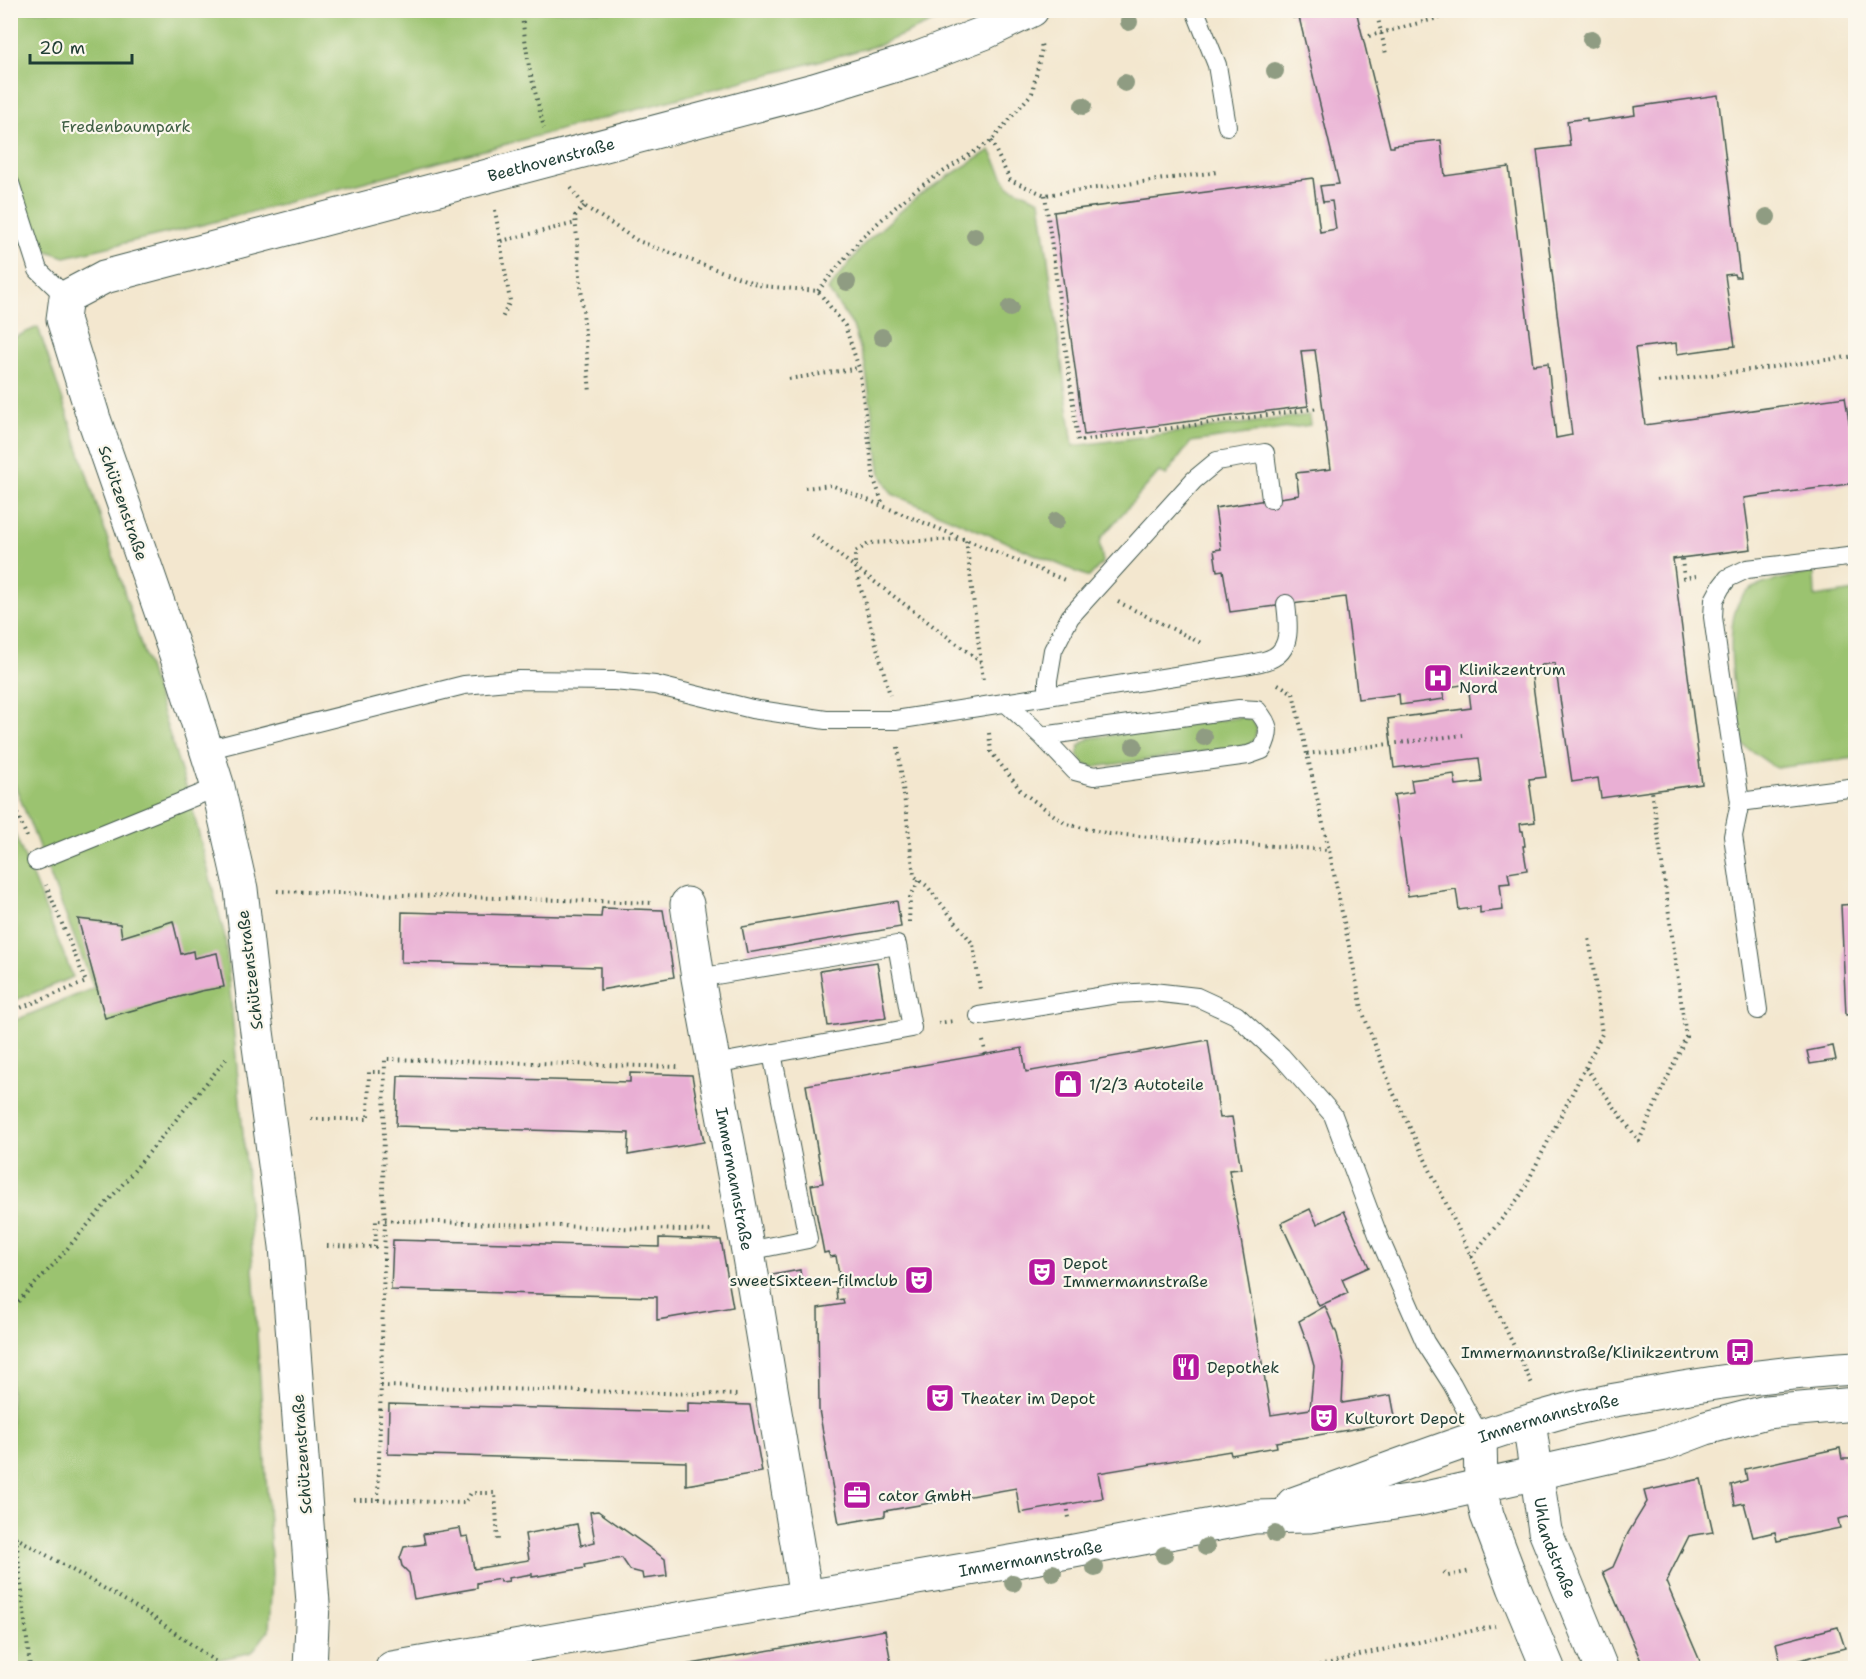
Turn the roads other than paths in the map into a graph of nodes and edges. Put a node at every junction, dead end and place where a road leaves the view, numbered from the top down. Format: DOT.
graph roads {
  1 [pos="1195,10"];
  2 [pos="1036,25"];
  3 [pos="1227,126"];
  4 [pos="10,183"];
  5 [pos="66,297"];
  6 [pos="1271,499"];
  7 [pos="1856,556"];
  8 [pos="1286,604"];
  9 [pos="1048,696"];
  10 [pos="1005,702"];
  11 [pos="1042,736"];
  12 [pos="206,750"];
  13 [pos="218,787"];
  14 [pos="1856,787"];
  15 [pos="1740,802"];
  16 [pos="36,861"];
  17 [pos="687,903"];
  18 [pos="698,978"];
  19 [pos="1758,1010"];
  20 [pos="979,1016"];
  21 [pos="772,1053"];
  22 [pos="714,1064"];
  23 [pos="746,1242"];
  24 [pos="1856,1368"];
  25 [pos="1856,1404"];
  26 [pos="1539,1419"];
  27 [pos="1480,1436"];
  28 [pos="1537,1474"];
  29 [pos="1481,1486"];
  30 [pos="1254,1517"];
  31 [pos="806,1597"];
  32 [pos="310,1668"];
  33 [pos="392,1668"];
  34 [pos="1548,1668"];
  35 [pos="1601,1668"];
  1 -- 3 [label="lane"];
  2 -- 5 [label="street, Beethovenstraße"];
  4 -- 5 [label="lane"];
  5 -- 12 [label="street, Schützenstraße"];
  6 -- 9 [label="lane"];
  7 -- 15 [label="lane"];
  8 -- 9 [label="lane"];
  9 -- 10 [label="lane"];
  10 -- 11 [label="lane"];
  10 -- 12 [label="lane"];
  11 -- 11 [label="lane"];
  12 -- 13 [label="street, Schützenstraße"];
  13 -- 16 [label="lane"];
  13 -- 32 [label="street, Schützenstraße"];
  14 -- 15 [label="lane"];
  15 -- 19 [label="lane"];
  17 -- 18 [label="street, Immermannstraße"];
  18 -- 21 [label="lane"];
  18 -- 22 [label="street, Immermannstraße"];
  20 -- 27 [label="lane"];
  21 -- 22 [label="lane"];
  21 -- 23 [label="lane"];
  22 -- 23 [label="street, Immermannstraße"];
  23 -- 31 [label="street, Immermannstraße"];
  24 -- 26 [label="street, Immermannstraße"];
  25 -- 28 [label="street, Immermannstraße"];
  26 -- 27 [label="street, Immermannstraße"];
  26 -- 28 [label="street, Uhlandstraße"];
  27 -- 29 [label="street"];
  27 -- 30 [label="street, Immermannstraße"];
  28 -- 29 [label="street, Immermannstraße"];
  28 -- 35 [label="street, Uhlandstraße"];
  29 -- 30 [label="street, Immermannstraße"];
  29 -- 34 [label="street"];
  30 -- 31 [label="street, Immermannstraße"];
  31 -- 33 [label="street, Immermannstraße"];
}
